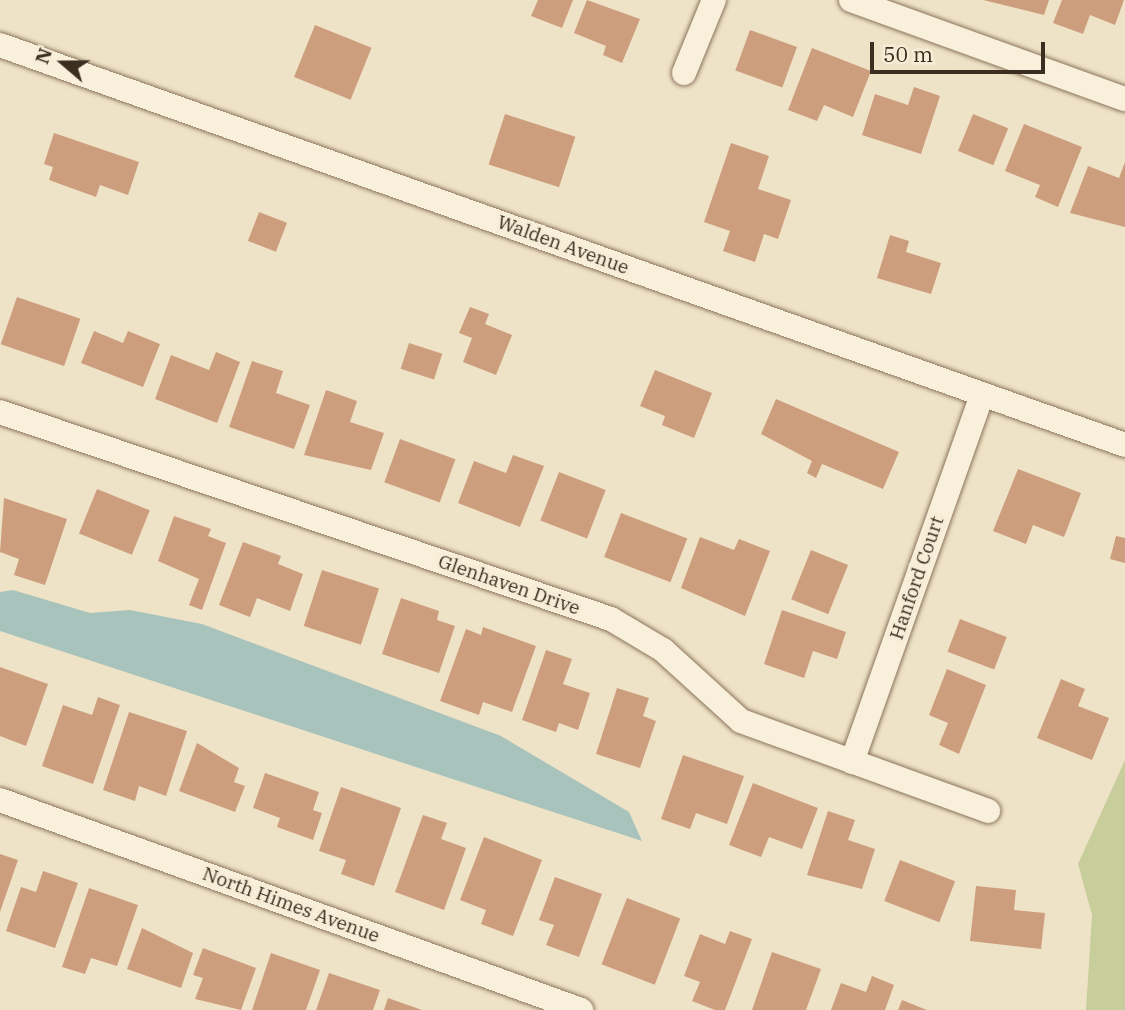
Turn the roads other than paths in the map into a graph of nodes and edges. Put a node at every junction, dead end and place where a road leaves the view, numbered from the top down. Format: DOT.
graph roads {
  1 [pos="714,0"];
  2 [pos="850,0"];
  3 [pos="0,45"];
  4 [pos="684,73"];
  5 [pos="1125,99"];
  6 [pos="982,394"];
  7 [pos="1,412"];
  8 [pos="1125,445"];
  9 [pos="852,762"];
  10 [pos="0,800"];
  11 [pos="988,811"];
  12 [pos="581,1010"];
  1 -- 4 [label="street"];
  2 -- 5 [label="street"];
  3 -- 6 [label="street, Walden Avenue"];
  6 -- 8 [label="street, Walden Avenue"];
  6 -- 9 [label="street, Hanford Court"];
  7 -- 9 [label="street, Glenhaven Drive"];
  9 -- 11 [label="street, Glenhaven Drive"];
  10 -- 12 [label="street, North Himes Avenue"];
}
